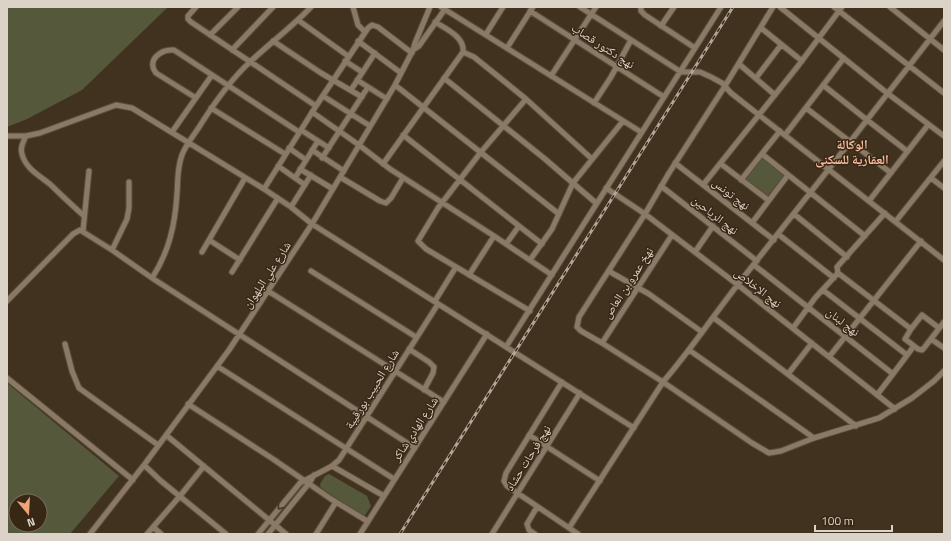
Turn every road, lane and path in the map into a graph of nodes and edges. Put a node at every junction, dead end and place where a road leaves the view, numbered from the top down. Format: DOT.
graph roads {
  1 [pos="196,7"];
  2 [pos="238,7"];
  3 [pos="273,7"];
  4 [pos="311,7"];
  5 [pos="353,7"];
  6 [pos="430,7"];
  7 [pos="502,7"];
  8 [pos="580,7"];
  9 [pos="596,7"];
  10 [pos="641,7"];
  11 [pos="674,7"];
  12 [pos="721,7"];
  13 [pos="773,7"];
  14 [pos="780,7"];
  15 [pos="834,7"];
  16 [pos="890,7"];
  17 [pos="443,8"];
  18 [pos="532,9"];
  19 [pos="841,9"];
  20 [pos="592,14"];
  21 [pos="298,20"];
  22 [pos="944,21"];
  23 [pos="435,22"];
  24 [pos="661,26"];
  25 [pos="760,28"];
  26 [pos="365,32"];
  27 [pos="486,34"];
  28 [pos="210,35"];
  29 [pos="818,39"];
  30 [pos="930,39"];
  31 [pos="576,40"];
  32 [pos="631,40"];
  33 [pos="274,41"];
  34 [pos="358,41"];
  35 [pos="781,44"];
  36 [pos="507,48"];
  37 [pos="695,48"];
  38 [pos="232,50"];
  39 [pos="944,50"];
  40 [pos="412,52"];
  41 [pos="463,52"];
  42 [pos="375,53"];
  43 [pos="347,58"];
  44 [pos="844,58"];
  45 [pos="802,61"];
  46 [pos="250,62"];
  47 [pos="738,64"];
  48 [pos="910,65"];
  49 [pos="616,66"];
  50 [pos="680,71"];
  51 [pos="362,72"];
  52 [pos="401,73"];
  53 [pos="212,75"];
  54 [pos="552,76"];
  55 [pos="444,78"];
  56 [pos="756,78"];
  57 [pos="333,79"];
  58 [pos="357,80"];
  59 [pos="228,85"];
  60 [pos="395,85"];
  61 [pos="823,85"];
  62 [pos="725,86"];
  63 [pos="368,87"];
  64 [pos="350,90"];
  65 [pos="887,93"];
  66 [pos="944,93"];
  67 [pos="775,95"];
  68 [pos="323,96"];
  69 [pos="362,97"];
  70 [pos="664,97"];
  71 [pos="196,98"];
  72 [pos="387,99"];
  73 [pos="526,99"];
  74 [pos="594,103"];
  75 [pos="316,106"];
  76 [pos="423,106"];
  77 [pos="211,108"];
  78 [pos="806,108"];
  79 [pos="312,112"];
  80 [pos="351,114"];
  81 [pos="759,114"];
  82 [pos="867,120"];
  83 [pos="623,121"];
  84 [pos="928,125"];
  85 [pos="370,126"];
  86 [pos="503,126"];
  87 [pos="300,131"];
  88 [pos="340,131"];
  89 [pos="172,132"];
  90 [pos="641,132"];
  91 [pos="782,133"];
  92 [pos="403,135"];
  93 [pos="7,136"];
  94 [pos="26,136"];
  95 [pos="944,136"];
  96 [pos="318,141"];
  97 [pos="850,141"];
  98 [pos="189,143"];
  99 [pos="359,145"];
  100 [pos="289,148"];
  101 [pos="329,148"];
  102 [pos="312,150"];
  103 [pos="908,151"];
  104 [pos="481,152"];
  105 [pos="285,154"];
  106 [pos="762,154"];
  107 [pos="322,158"];
  108 [pos="592,159"];
  109 [pos="306,160"];
  110 [pos="944,161"];
  111 [pos="675,163"];
  112 [pos="383,164"];
  113 [pos="721,164"];
  114 [pos="278,166"];
  115 [pos="300,169"];
  116 [pos="829,169"];
  117 [pos="89,171"];
  118 [pos="344,171"];
  119 [pos="891,173"];
  120 [pos="311,175"];
  121 [pos="788,175"];
  122 [pos="340,177"];
  123 [pos="245,178"];
  124 [pos="295,178"];
  125 [pos="403,178"];
  126 [pos="931,178"];
  127 [pos="461,179"];
  128 [pos="741,180"];
  129 [pos="129,182"];
  130 [pos="573,183"];
  131 [pos="305,185"];
  132 [pos="703,185"];
  133 [pos="661,186"];
  134 [pos="606,188"];
  135 [pos="944,188"];
  136 [pos="264,189"];
  137 [pos="333,189"];
  138 [pos="810,193"];
  139 [pos="278,198"];
  140 [pos="768,200"];
  141 [pos="869,201"];
  142 [pos="443,203"];
  143 [pos="596,203"];
  144 [pos="291,207"];
  145 [pos="885,213"];
  146 [pos="559,214"];
  147 [pos="645,214"];
  148 [pos="794,214"];
  149 [pos="84,216"];
  150 [pos="896,222"];
  151 [pos="752,223"];
  152 [pos="312,224"];
  153 [pos="519,226"];
  154 [pos="714,226"];
  155 [pos="83,231"];
  156 [pos="672,234"];
  157 [pos="778,234"];
  158 [pos="494,236"];
  159 [pos="865,236"];
  160 [pos="209,240"];
  161 [pos="774,240"];
  162 [pos="920,241"];
  163 [pos="506,244"];
  164 [pos="542,244"];
  165 [pos="112,250"];
  166 [pos="202,252"];
  167 [pos="695,252"];
  168 [pos="847,257"];
  169 [pos="943,258"];
  170 [pos="240,260"];
  171 [pos="530,260"];
  172 [pos="756,263"];
  173 [pos="456,267"];
  174 [pos="609,270"];
  175 [pos="311,271"];
  176 [pos="232,272"];
  177 [pos="838,273"];
  178 [pos="469,275"];
  179 [pos="552,275"];
  180 [pos="152,278"];
  181 [pos="834,278"];
  182 [pos="738,285"];
  183 [pos="638,287"];
  184 [pos="823,290"];
  185 [pos="268,292"];
  186 [pos="874,300"];
  187 [pos="7,301"];
  188 [pos="436,302"];
  189 [pos="809,308"];
  190 [pos="530,310"];
  191 [pos="714,318"];
  192 [pos="859,319"];
  193 [pos="944,322"];
  194 [pos="793,328"];
  195 [pos="940,328"];
  196 [pos="911,329"];
  197 [pos="702,332"];
  198 [pos="487,334"];
  199 [pos="240,335"];
  200 [pos="845,336"];
  201 [pos="416,337"];
  202 [pos="931,339"];
  203 [pos="602,343"];
  204 [pos="812,343"];
  205 [pos="65,344"];
  206 [pos="914,346"];
  207 [pos="506,347"];
  208 [pos="944,348"];
  209 [pos="408,349"];
  210 [pos="689,350"];
  211 [pos="907,356"];
  212 [pos="829,357"];
  213 [pos="217,366"];
  214 [pos="944,371"];
  215 [pos="395,372"];
  216 [pos="788,374"];
  217 [pos="893,374"];
  218 [pos="7,378"];
  219 [pos="562,382"];
  220 [pos="663,382"];
  221 [pos="424,390"];
  222 [pos="580,393"];
  223 [pos="877,395"];
  224 [pos="444,402"];
  225 [pos="188,404"];
  226 [pos="895,409"];
  227 [pos="367,416"];
  228 [pos="856,426"];
  229 [pos="634,428"];
  230 [pos="166,435"];
  231 [pos="529,436"];
  232 [pos="814,438"];
  233 [pos="158,445"];
  234 [pos="548,447"];
  235 [pos="415,448"];
  236 [pos="347,449"];
  237 [pos="144,465"];
  238 [pos="204,466"];
  239 [pos="332,466"];
  240 [pos="314,475"];
  241 [pos="394,479"];
  242 [pos="133,480"];
  243 [pos="303,481"];
  244 [pos="600,481"];
  245 [pos="308,484"];
  246 [pos="518,493"];
  247 [pos="180,496"];
  248 [pos="384,496"];
  249 [pos="336,502"];
  250 [pos="537,507"];
  251 [pos="269,520"];
  252 [pos="368,521"];
  253 [pos="275,525"];
  254 [pos="153,527"];
  255 [pos="569,528"];
  256 [pos="94,533"];
  257 [pos="147,534"];
  258 [pos="161,534"];
  259 [pos="226,534"];
  260 [pos="258,534"];
  261 [pos="268,534"];
  262 [pos="286,534"];
  263 [pos="316,534"];
  264 [pos="360,534"];
  265 [pos="492,534"];
  266 [pos="535,534"];
  267 [pos="578,534"];
  1 -- 28 [label="street"];
  2 -- 28 [label="street"];
  3 -- 38 [label="street"];
  4 -- 21 [label="street"];
  5 -- 26 [label="street"];
  6 -- 40 [label="street, شارع علي البلهوان"];
  7 -- 27 [label="street"];
  8 -- 20 [label="street"];
  9 -- 20 [label="street"];
  10 -- 24 [label="street"];
  11 -- 24 [label="street"];
  12 -- 37 [label="street"];
  13 -- 25 [label="street"];
  14 -- 29 [label="street"];
  15 -- 19 [label="street"];
  16 -- 30 [label="street"];
  17 -- 23 [label="street"];
  17 -- 27 [label="street"];
  18 -- 31 [label="street, نهج دكتور قصاب"];
  18 -- 36 [label="street"];
  19 -- 29 [label="street"];
  19 -- 48 [label="street"];
  20 -- 31 [label="street"];
  20 -- 32 [label="street"];
  21 -- 33 [label="street"];
  21 -- 43 [label="street"];
  22 -- 30 [label="street"];
  23 -- 40 [label="street"];
  23 -- 41 [label="street"];
  24 -- 37 [label="street"];
  25 -- 35 [label="street"];
  25 -- 47 [label="street"];
  26 -- 34 [label="street"];
  26 -- 40 [label="street"];
  27 -- 36 [label="street"];
  28 -- 38 [label="street"];
  29 -- 44 [label="street"];
  29 -- 45 [label="street"];
  30 -- 39 [label="street"];
  30 -- 48 [label="street"];
  31 -- 49 [label="street, نهج دكتور قصاب"];
  31 -- 54 [label="street"];
  32 -- 49 [label="street"];
  32 -- 50 [label="street"];
  33 -- 46 [label="street"];
  33 -- 57 [label="street"];
  34 -- 42 [label="street"];
  34 -- 43 [label="street"];
  35 -- 45 [label="street"];
  35 -- 56 [label="street"];
  36 -- 54 [label="street"];
  37 -- 50 [label="street"];
  38 -- 46 [label="street"];
  40 -- 52 [label="street, شارع علي البلهوان"];
  41 -- 55 [label="street"];
  41 -- 73 [label="street"];
  42 -- 51 [label="street"];
  42 -- 52 [label="street"];
  43 -- 51 [label="street"];
  43 -- 57 [label="street"];
  44 -- 61 [label="street"];
  44 -- 65 [label="street"];
  45 -- 67 [label="street"];
  46 -- 59 [label="street"];
  46 -- 75 [label="street"];
  47 -- 56 [label="street"];
  47 -- 62 [label="street"];
  48 -- 65 [label="street"];
  48 -- 66 [label="street"];
  49 -- 70 [label="street, نهج دكتور قصاب"];
  49 -- 74 [label="street"];
  50 -- 62 [label="street"];
  50 -- 70 [label="street"];
  51 -- 58 [label="street"];
  52 -- 60 [label="street, شارع علي البلهوان"];
  53 -- 59 [label="street"];
  53 -- 71 [label="street"];
  53 -- 71 [label="street"];
  54 -- 74 [label="street"];
  55 -- 76 [label="street"];
  55 -- 86 [label="street"];
  56 -- 67 [label="street"];
  57 -- 64 [label="street"];
  57 -- 68 [label="street"];
  58 -- 63 [label="street"];
  58 -- 64 [label="street"];
  59 -- 77 [label="street"];
  59 -- 87 [label="street"];
  60 -- 72 [label="street, شارع علي البلهوان"];
  60 -- 76 [label="street"];
  61 -- 78 [label="street"];
  61 -- 82 [label="street"];
  62 -- 81 [label="street"];
  62 -- 111 [label="street"];
  63 -- 69 [label="street"];
  63 -- 72 [label="street"];
  64 -- 69 [label="street"];
  65 -- 82 [label="street"];
  65 -- 84 [label="street"];
  67 -- 81 [label="street"];
  68 -- 75 [label="street"];
  68 -- 80 [label="street"];
  69 -- 80 [label="street"];
  70 -- 90 [label="street"];
  71 -- 89 [label="street"];
  72 -- 85 [label="street, شارع علي البلهوان"];
  73 -- 86 [label="street"];
  73 -- 108 [label="street"];
  74 -- 83 [label="street"];
  75 -- 79 [label="street"];
  76 -- 92 [label="street"];
  76 -- 104 [label="street"];
  77 -- 98 [label="street"];
  77 -- 105 [label="street"];
  78 -- 91 [label="street"];
  78 -- 97 [label="street"];
  79 -- 87 [label="street"];
  79 -- 88 [label="street"];
  80 -- 85 [label="street"];
  80 -- 88 [label="street"];
  81 -- 91 [label="street"];
  81 -- 113 [label="street"];
  82 -- 97 [label="street"];
  82 -- 103 [label="street"];
  83 -- 90 [label="street"];
  83 -- 108 [label="street"];
  84 -- 95 [label="street"];
  84 -- 103 [label="street"];
  85 -- 99 [label="street, شارع علي البلهوان"];
  86 -- 104 [label="street"];
  86 -- 130 [label="street"];
  87 -- 96 [label="street"];
  87 -- 100 [label="street"];
  88 -- 99 [label="street"];
  88 -- 101 [label="street"];
  89 -- 94 [label="street"];
  89 -- 98 [label="street"];
  90 -- 134 [label="street"];
  91 -- 106 [label="street"];
  91 -- 116 [label="street"];
  92 -- 112 [label="street"];
  92 -- 127 [label="street"];
  93 -- 94 [label="street"];
  94 -- 149 [label="street"];
  96 -- 101 [label="street"];
  96 -- 102 [label="street"];
  97 -- 116 [label="street"];
  97 -- 119 [label="street"];
  98 -- 123 [label="street"];
  98 -- 180 [label="street"];
  99 -- 112 [label="street"];
  99 -- 118 [label="street, شارع علي البلهوان"];
  100 -- 105 [label="street"];
  100 -- 109 [label="street"];
  101 -- 107 [label="street"];
  102 -- 107 [label="street"];
  102 -- 109 [label="street"];
  103 -- 119 [label="street"];
  104 -- 127 [label="street"];
  104 -- 146 [label="street"];
  105 -- 114 [label="street"];
  106 -- 121 [label="street"];
  106 -- 128 [label="street"];
  107 -- 118 [label="street"];
  108 -- 130 [label="street"];
  109 -- 115 [label="street"];
  110 -- 126 [label="street"];
  111 -- 132 [label="street, نهج تونس"];
  111 -- 133 [label="street"];
  112 -- 125 [label="street"];
  113 -- 128 [label="street"];
  113 -- 132 [label="street"];
  114 -- 124 [label="street"];
  114 -- 136 [label="street"];
  115 -- 120 [label="street"];
  115 -- 124 [label="street"];
  116 -- 138 [label="street"];
  116 -- 141 [label="street"];
  117 -- 149 [label="street"];
  118 -- 122 [label="street, شارع علي البلهوان"];
  119 -- 141 [label="street"];
  120 -- 131 [label="street"];
  120 -- 137 [label="street"];
  121 -- 138 [label="street"];
  121 -- 140 [label="street"];
  122 -- 125 [label="street"];
  122 -- 137 [label="street, شارع علي البلهوان"];
  123 -- 136 [label="street"];
  123 -- 160 [label="street"];
  124 -- 131 [label="street"];
  125 -- 142 [label="street"];
  126 -- 135 [label="street"];
  126 -- 150 [label="street"];
  127 -- 142 [label="street"];
  127 -- 153 [label="street"];
  128 -- 140 [label="street"];
  129 -- 165 [label="street"];
  130 -- 143 [label="street"];
  130 -- 146 [label="street"];
  131 -- 144 [label="street"];
  132 -- 151 [label="street, نهج تونس"];
  133 -- 147 [label="street"];
  133 -- 154 [label="street, نهج الرياحين"];
  134 -- 143 [label="street"];
  134 -- 147 [label="street, نهج الإخلاص"];
  136 -- 139 [label="street"];
  137 -- 152 [label="street, شارع علي البلهوان"];
  138 -- 148 [label="street"];
  138 -- 159 [label="street"];
  139 -- 144 [label="street"];
  139 -- 170 [label="street"];
  140 -- 151 [label="street"];
  141 -- 145 [label="street"];
  142 -- 158 [label="street"];
  142 -- 173 [label="street"];
  143 -- 179 [label="street"];
  144 -- 152 [label="street"];
  145 -- 150 [label="street"];
  145 -- 159 [label="street"];
  146 -- 164 [label="street"];
  147 -- 156 [label="street, نهج الإخلاص"];
  147 -- 174 [label="street"];
  148 -- 157 [label="street"];
  148 -- 168 [label="street"];
  149 -- 155 [label="street"];
  150 -- 162 [label="street"];
  151 -- 161 [label="street, نهج تونس"];
  152 -- 185 [label="street, شارع علي البلهوان"];
  152 -- 188 [label="street"];
  153 -- 163 [label="street"];
  153 -- 164 [label="street"];
  154 -- 167 [label="street"];
  154 -- 172 [label="street, نهج الرياحين"];
  155 -- 165 [label="street"];
  155 -- 187 [label="street"];
  156 -- 167 [label="street, نهج الإخلاص"];
  156 -- 183 [label="street, نهخ عمرو بن العاص"];
  157 -- 161 [label="street"];
  157 -- 181 [label="street"];
  158 -- 163 [label="street"];
  158 -- 178 [label="street"];
  159 -- 168 [label="street"];
  160 -- 166 [label="street"];
  160 -- 170 [label="street"];
  161 -- 172 [label="street"];
  162 -- 169 [label="street"];
  162 -- 186 [label="street"];
  163 -- 171 [label="street"];
  164 -- 171 [label="street"];
  165 -- 180 [label="street"];
  167 -- 182 [label="street, نهج الإخلاص"];
  168 -- 177 [label="street"];
  170 -- 176 [label="street"];
  171 -- 179 [label="street"];
  172 -- 182 [label="street"];
  172 -- 189 [label="street, نهج لبنان"];
  173 -- 178 [label="street"];
  173 -- 188 [label="street, شارع الحبيب بورقيبة"];
  174 -- 183 [label="street"];
  174 -- 203 [label="street"];
  175 -- 201 [label="street"];
  177 -- 181 [label="street"];
  177 -- 186 [label="street"];
  178 -- 190 [label="street"];
  179 -- 190 [label="street"];
  180 -- 199 [label="street"];
  181 -- 184 [label="street"];
  182 -- 191 [label="street"];
  182 -- 194 [label="street, نهج الإخلاص"];
  183 -- 197 [label="street"];
  183 -- 203 [label="street, نهخ عمرو بن العاص"];
  184 -- 189 [label="street"];
  184 -- 192 [label="street"];
  185 -- 199 [label="street, شارع علي البلهوان"];
  185 -- 215 [label="street"];
  186 -- 192 [label="street"];
  186 -- 196 [label="street"];
  188 -- 198 [label="street"];
  188 -- 201 [label="street, شارع الحبيب بورقيبة"];
  189 -- 194 [label="street"];
  189 -- 200 [label="street, نهج لبنان"];
  190 -- 207 [label="street"];
  191 -- 197 [label="street"];
  191 -- 216 [label="street"];
  192 -- 200 [label="street"];
  192 -- 211 [label="street"];
  193 -- 195 [label="street"];
  194 -- 204 [label="street, نهج الإخلاص"];
  195 -- 196 [label="street"];
  195 -- 202 [label="street"];
  196 -- 206 [label="street"];
  197 -- 210 [label="street"];
  198 -- 207 [label="street"];
  198 -- 224 [label="street, شارع الهادي شاكر"];
  199 -- 213 [label="street, شارع علي البلهوان"];
  199 -- 227 [label="street"];
  200 -- 212 [label="street"];
  200 -- 217 [label="street, نهج لبنان"];
  201 -- 209 [label="street, شارع الحبيب بورقيبة"];
  202 -- 206 [label="street"];
  202 -- 208 [label="street"];
  203 -- 220 [label="street"];
  204 -- 212 [label="street, نهج الإخلاص"];
  204 -- 216 [label="street"];
  205 -- 233 [label="street"];
  206 -- 211 [label="street"];
  207 -- 219 [label="street"];
  209 -- 215 [label="street, شارع الحبيب بورقيبة"];
  209 -- 221 [label="street"];
  210 -- 220 [label="street"];
  210 -- 232 [label="street"];
  211 -- 217 [label="street"];
  212 -- 223 [label="street, نهج الإخلاص"];
  213 -- 225 [label="street, شارع علي البلهوان"];
  213 -- 236 [label="street"];
  214 -- 226 [label="street"];
  215 -- 221 [label="street"];
  215 -- 227 [label="street, شارع الحبيب بورقيبة"];
  216 -- 228 [label="street"];
  217 -- 223 [label="street"];
  218 -- 242 [label="street"];
  219 -- 222 [label="street"];
  219 -- 231 [label="street"];
  220 -- 229 [label="street"];
  220 -- 232 [label="street"];
  221 -- 224 [label="street"];
  222 -- 229 [label="street"];
  222 -- 234 [label="street, نهج فرحات حشاد"];
  223 -- 226 [label="street, نهج الإخلاص"];
  224 -- 235 [label="street, شارع الهادي شاكر"];
  225 -- 230 [label="street, شارع علي البلهوان"];
  225 -- 243 [label="street"];
  226 -- 228 [label="street"];
  227 -- 235 [label="street"];
  227 -- 236 [label="street, شارع الحبيب بورقيبة"];
  228 -- 232 [label="street"];
  229 -- 244 [label="street"];
  230 -- 233 [label="street, شارع علي البلهوان"];
  230 -- 238 [label="street"];
  231 -- 234 [label="street"];
  231 -- 246 [label="street"];
  233 -- 237 [label="street, شارع علي البلهوان"];
  234 -- 244 [label="street"];
  234 -- 246 [label="street, نهج فرحات حشاد"];
  235 -- 241 [label="street, شارع الهادي شاكر"];
  236 -- 239 [label="street, شارع الحبيب بورقيبة"];
  236 -- 241 [label="street"];
  237 -- 242 [label="street, شارع علي البلهوان"];
  237 -- 247 [label="street"];
  238 -- 247 [label="street"];
  238 -- 251 [label="street"];
  239 -- 240 [label="street, شارع الحبيب بورقيبة"];
  239 -- 248 [label="street"];
  240 -- 243 [label="street, شارع الحبيب بورقيبة"];
  240 -- 245 [label="street, شارع الحبيب بورقيبة"];
  241 -- 248 [label="street, شارع الهادي شاكر"];
  242 -- 256 [label="street, شارع علي البلهوان"];
  243 -- 245 [label="street"];
  243 -- 251 [label="street, شارع الحبيب بورقيبة, one-way"];
  244 -- 255 [label="street"];
  245 -- 249 [label="street"];
  245 -- 253 [label="street, شارع الحبيب بورقيبة"];
  246 -- 250 [label="street"];
  246 -- 265 [label="street, نهج فرحات حشاد"];
  247 -- 254 [label="street"];
  247 -- 259 [label="street"];
  248 -- 252 [label="street, شارع الهادي شاكر"];
  249 -- 252 [label="street"];
  249 -- 263 [label="street"];
  250 -- 255 [label="street"];
  250 -- 266 [label="street"];
  251 -- 253 [label="street"];
  251 -- 260 [label="street, شارع الحبيب بورقيبة"];
  252 -- 264 [label="street, شارع الهادي شاكر"];
  253 -- 261 [label="street, شارع الحبيب بورقيبة"];
  253 -- 262 [label="street"];
  254 -- 257 [label="street"];
  254 -- 258 [label="street"];
  255 -- 267 [label="street"];
}
